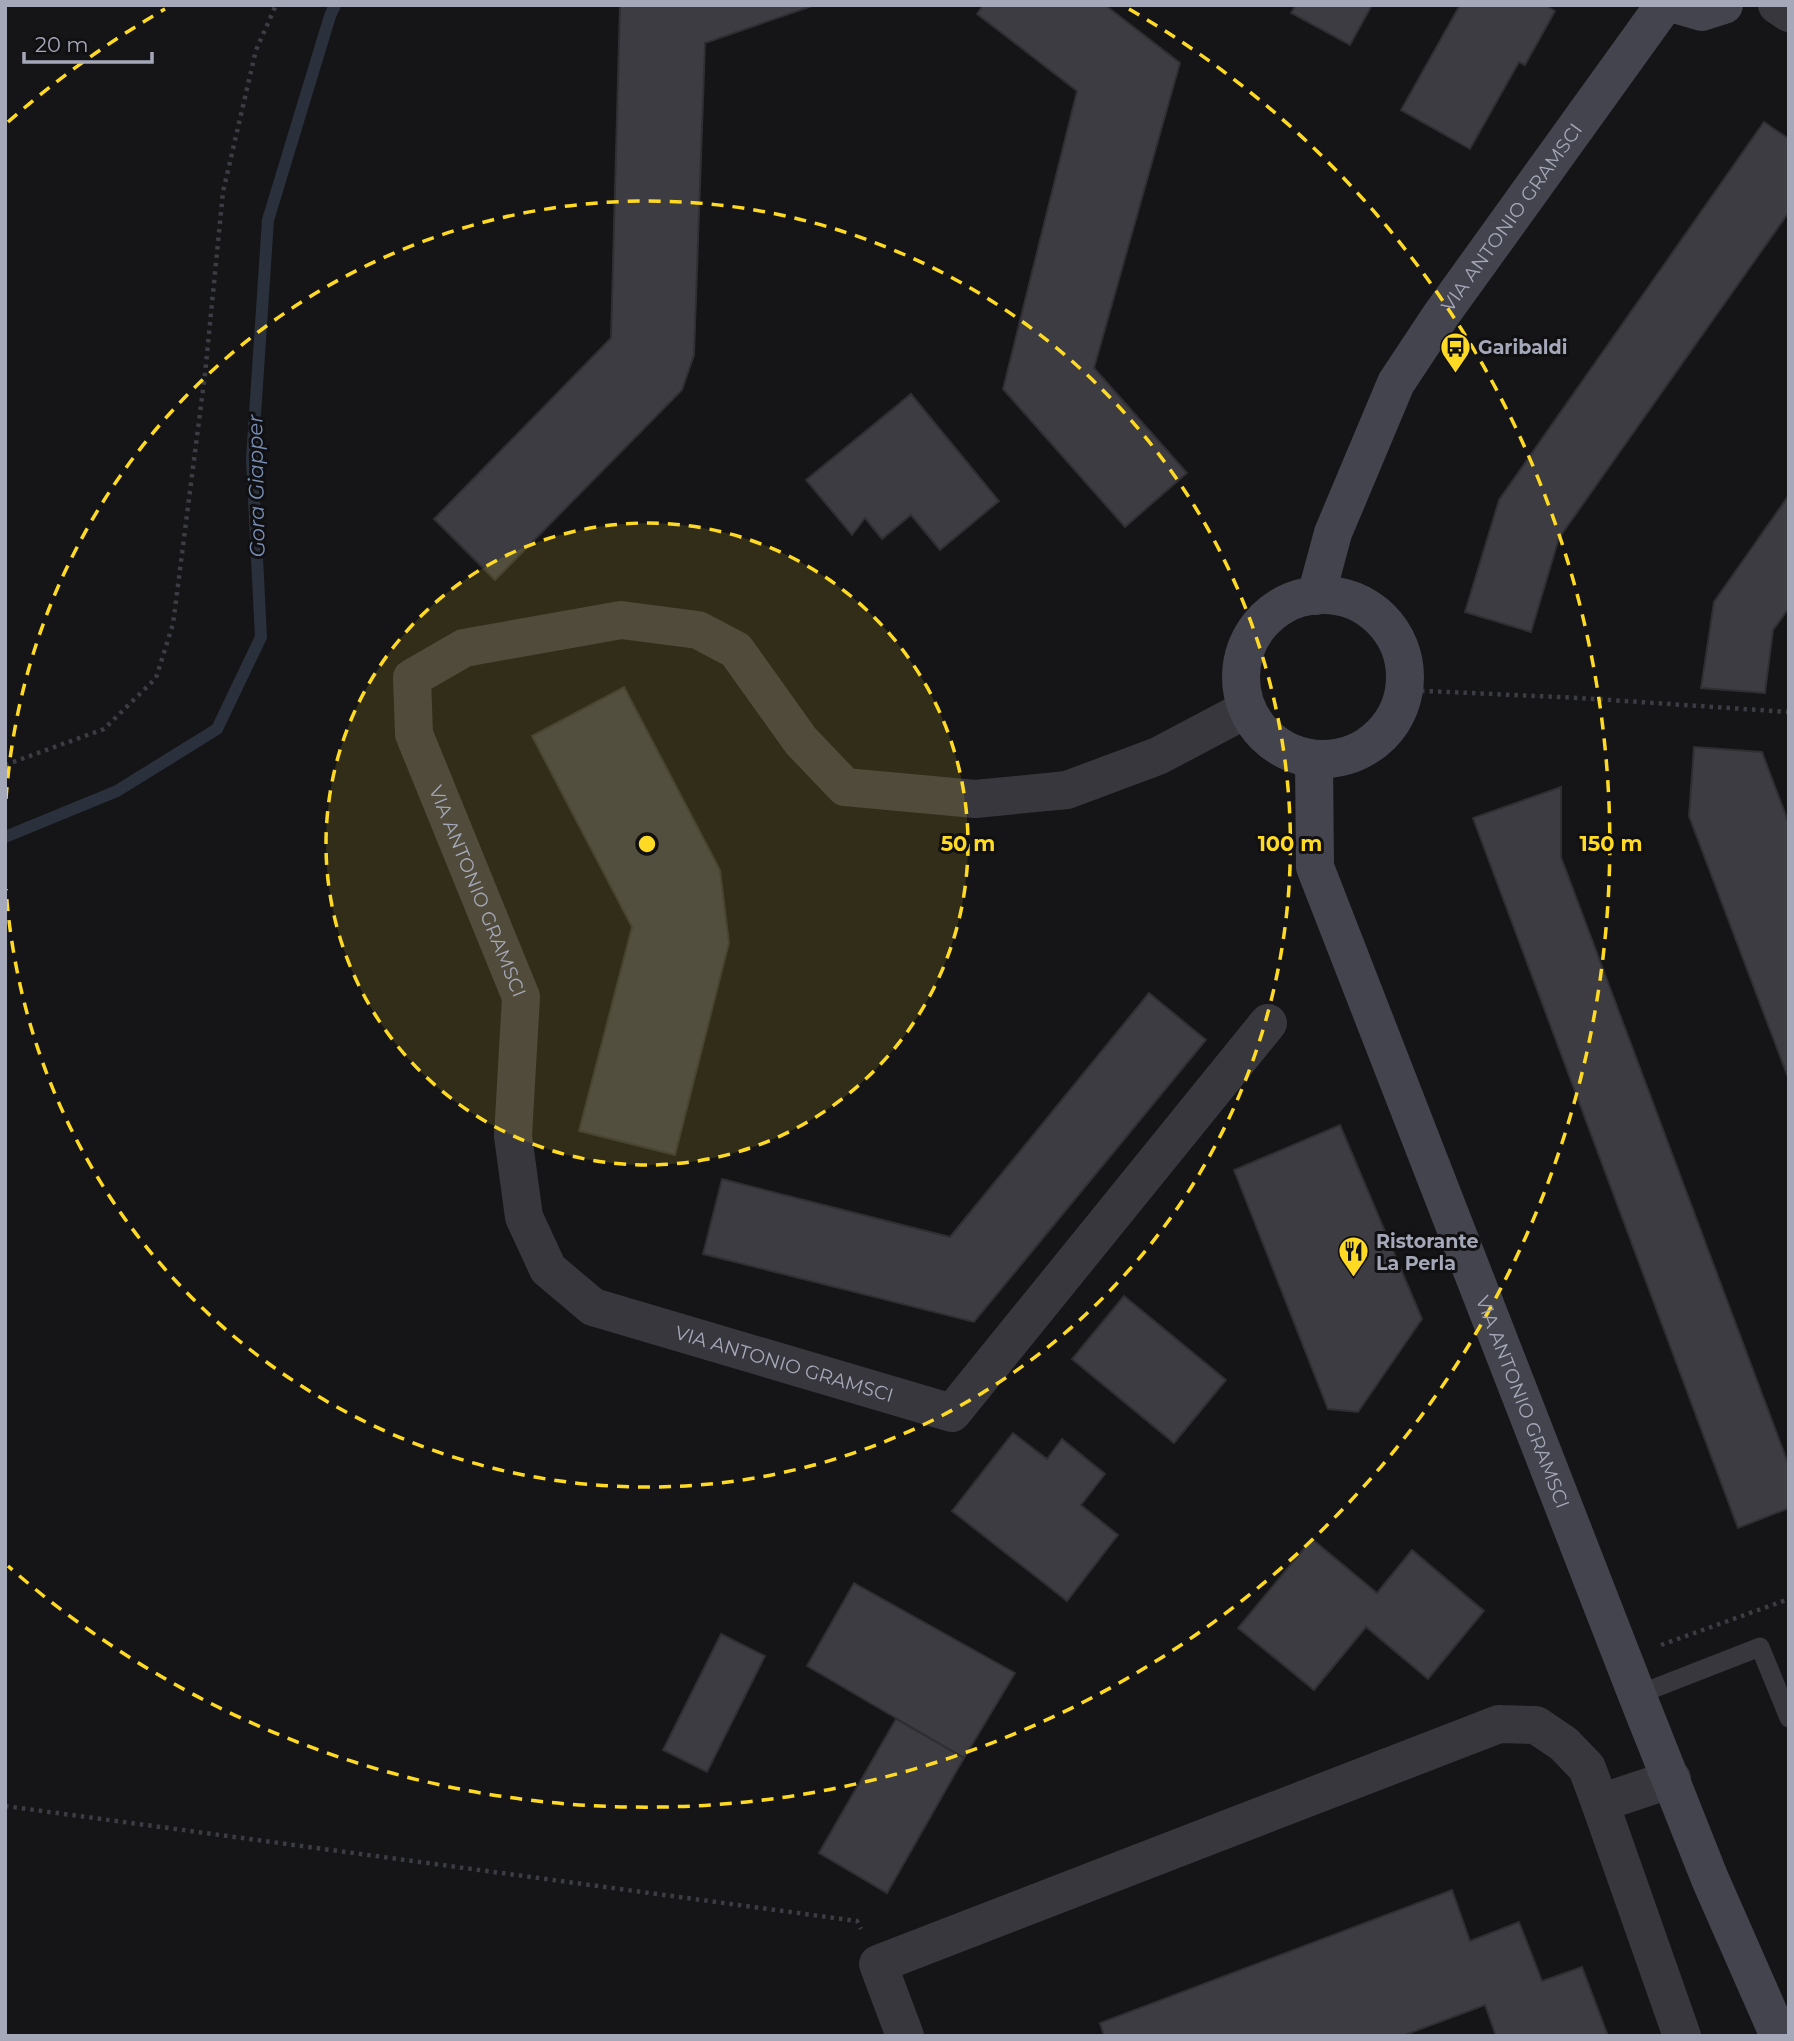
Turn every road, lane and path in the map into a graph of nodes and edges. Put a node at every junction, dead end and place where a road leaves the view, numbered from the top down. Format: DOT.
graph roads {
  1 [pos="276,5"];
  2 [pos="1664,5"];
  3 [pos="1678,5"];
  4 [pos="1724,5"];
  5 [pos="1777,5"];
  6 [pos="1789,13"];
  7 [pos="1316,596"];
  8 [pos="1404,690"];
  9 [pos="1247,709"];
  10 [pos="1789,712"];
  11 [pos="1314,759"];
  12 [pos="5,765"];
  13 [pos="1268,1023"];
  14 [pos="1789,1599"];
  15 [pos="1624,1657"];
  16 [pos="1637,1695"];
  17 [pos="1789,1718"];
  18 [pos="1672,1779"];
  19 [pos="1600,1803"];
  20 [pos="5,1805"];
  21 [pos="878,1964"];
  22 [pos="905,2036"];
  23 [pos="1682,2036"];
  24 [pos="1779,2036"];
  1 -- 12 [label="path"];
  2 -- 7 [label="street, VIA ANTONIO GRAMSCI"];
  3 -- 4 [label="street"];
  5 -- 6 [label="street"];
  7 -- 8 [label="street"];
  7 -- 9 [label="street"];
  8 -- 10 [label="path"];
  8 -- 11 [label="street"];
  9 -- 11 [label="street"];
  9 -- 13 [label="street, VIA ANTONIO GRAMSCI"];
  11 -- 15 [label="street, VIA ANTONIO GRAMSCI"];
  14 -- 15 [label="path"];
  15 -- 16 [label="street, VIA ANTONIO GRAMSCI"];
  16 -- 17 [label="lane"];
  16 -- 18 [label="street, VIA ANTONIO GRAMSCI"];
  18 -- 19 [label="street"];
  18 -- 24 [label="street, VIA ANTONIO GRAMSCI"];
  19 -- 21 [label="street"];
  19 -- 23 [label="street"];
  20 -- 21 [label="path"];
  21 -- 22 [label="street"];
}
